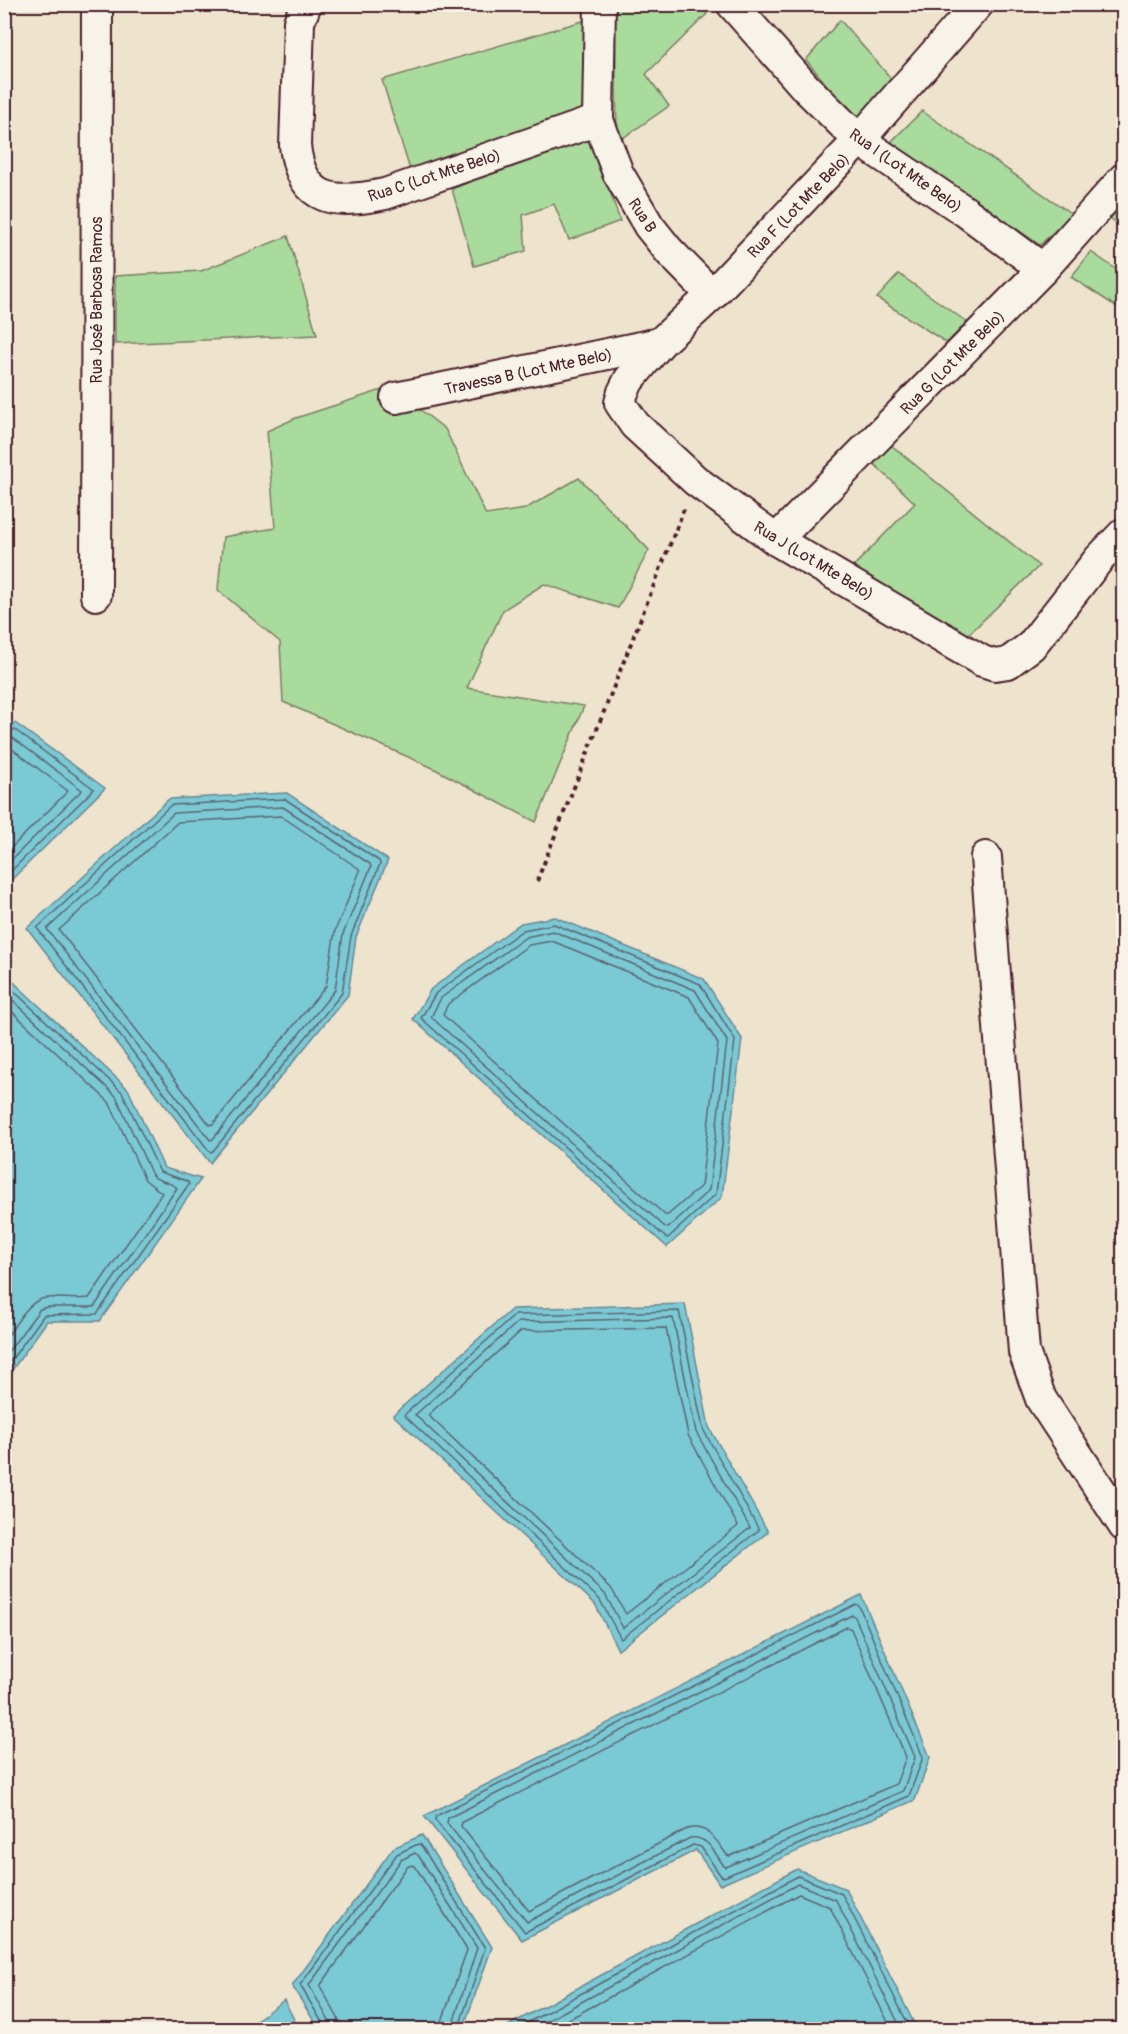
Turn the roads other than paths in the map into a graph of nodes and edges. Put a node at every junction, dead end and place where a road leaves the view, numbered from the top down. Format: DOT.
graph roads {
  1 [pos="97,4"];
  2 [pos="306,4"];
  3 [pos="600,4"];
  4 [pos="732,4"];
  5 [pos="978,4"];
  6 [pos="598,120"];
  7 [pos="859,140"];
  8 [pos="1124,178"];
  9 [pos="1043,269"];
  10 [pos="712,295"];
  11 [pos="660,343"];
  12 [pos="396,398"];
  13 [pos="620,404"];
  14 [pos="1124,533"];
  15 [pos="776,540"];
  16 [pos="96,595"];
  17 [pos="986,857"];
  18 [pos="1124,1526"];
  1 -- 16 [label="street, Rua José Barbosa Ramos"];
  2 -- 6 [label="street, Rua C (Lot Mte Belo)"];
  3 -- 6 [label="street"];
  4 -- 7 [label="street, Rua I (Lot Mte Belo)"];
  5 -- 7 [label="street, Rua F (Lot Mte Belo)"];
  6 -- 10 [label="street, Rua B"];
  7 -- 9 [label="street, Rua I (Lot Mte Belo)"];
  7 -- 10 [label="street, Rua F (Lot Mte Belo)"];
  8 -- 9 [label="street, Rua G (Lot Mte Belo)"];
  9 -- 15 [label="street, Rua G (Lot Mte Belo)"];
  10 -- 11 [label="street, Rua F (Lot Mte Belo)"];
  11 -- 12 [label="street, Travessa B (Lot Mte Belo)"];
  11 -- 13 [label="street, Rua F (Lot Mte Belo)"];
  13 -- 15 [label="street, Rua J (Lot Mte Belo)"];
  14 -- 15 [label="street, Rua J (Lot Mte Belo)"];
  17 -- 18 [label="street"];
}
